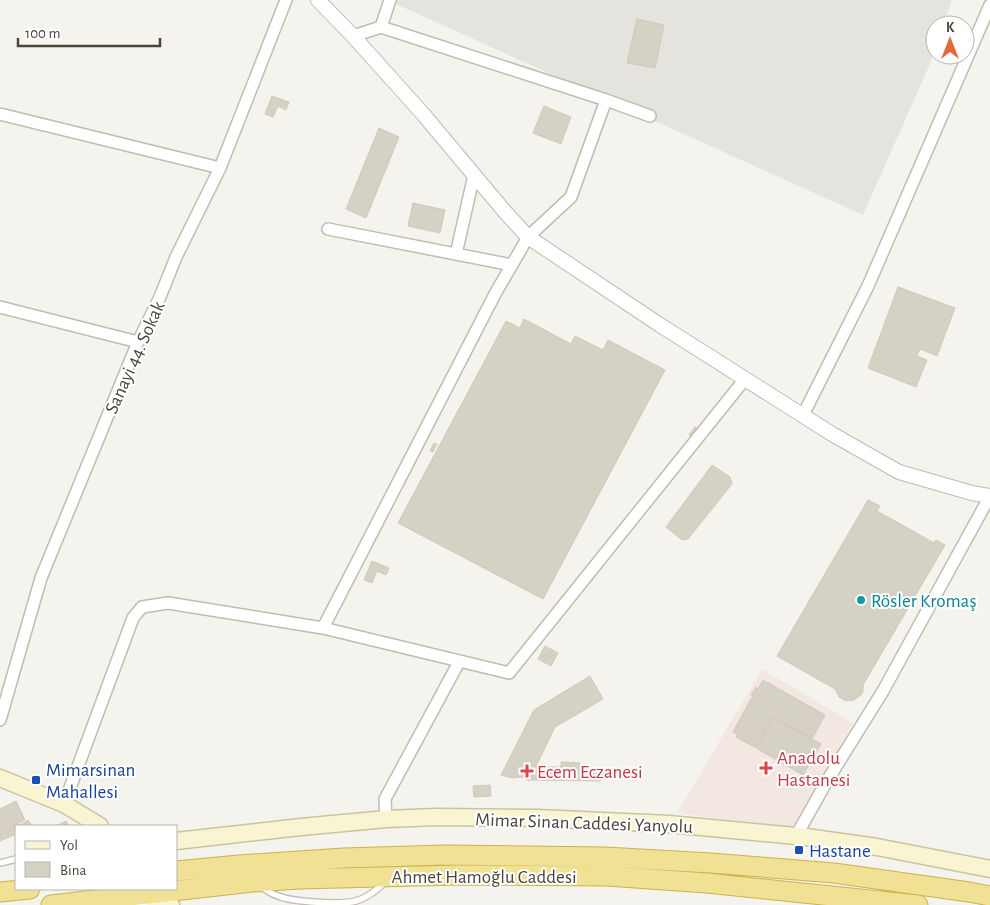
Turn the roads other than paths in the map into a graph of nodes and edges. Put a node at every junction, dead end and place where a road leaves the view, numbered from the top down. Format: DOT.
graph roads {
  1 [pos="286,0"];
  2 [pos="318,0"];
  3 [pos="390,0"];
  4 [pos="990,5"];
  5 [pos="381,27"];
  6 [pos="353,36"];
  7 [pos="606,100"];
  8 [pos="0,114"];
  9 [pos="650,116"];
  10 [pos="220,168"];
  11 [pos="474,175"];
  12 [pos="328,230"];
  13 [pos="528,237"];
  14 [pos="456,254"];
  15 [pos="512,265"];
  16 [pos="0,307"];
  17 [pos="138,342"];
  18 [pos="745,379"];
  19 [pos="803,415"];
  20 [pos="990,496"];
  21 [pos="323,628"];
  22 [pos="459,662"];
  23 [pos="0,720"];
  24 [pos="0,778"];
  25 [pos="64,804"];
  26 [pos="386,819"];
  27 [pos="98,825"];
  28 [pos="796,836"];
  29 [pos="178,841"];
  30 [pos="15,859"];
  31 [pos="0,863"];
  32 [pos="990,869"];
  33 [pos="178,872"];
  34 [pos="390,876"];
  35 [pos="252,882"];
  36 [pos="20,890"];
  37 [pos="0,892"];
  38 [pos="990,896"];
  39 [pos="142,900"];
  40 [pos="166,904"];
  41 [pos="51,905"];
  42 [pos="918,905"];
  1 -- 10 [label="street, Sanayi 44. Sokak"];
  2 -- 6 [label="street"];
  3 -- 5 [label="street"];
  4 -- 19 [label="street"];
  5 -- 6 [label="street"];
  5 -- 7 [label="street"];
  6 -- 11 [label="street"];
  7 -- 9 [label="street"];
  7 -- 13 [label="street"];
  8 -- 10 [label="street"];
  10 -- 17 [label="street, Sanayi 44. Sokak"];
  11 -- 13 [label="street"];
  11 -- 14 [label="street"];
  12 -- 14 [label="street"];
  13 -- 15 [label="street"];
  13 -- 18 [label="street"];
  14 -- 15 [label="street"];
  15 -- 21 [label="street"];
  16 -- 17 [label="street"];
  17 -- 23 [label="street, Sanayi 44. Sokak"];
  18 -- 19 [label="street"];
  18 -- 22 [label="street"];
  19 -- 20 [label="street"];
  20 -- 28 [label="street"];
  21 -- 22 [label="street"];
  21 -- 25 [label="street"];
  22 -- 26 [label="street"];
  24 -- 25 [label="main road"];
  25 -- 27 [label="main road"];
  26 -- 28 [label="main road, Mimar Sinan Caddesi Yanyolu"];
  26 -- 29 [label="main road, Mimar Sinan Caddesi Yanyolu"];
  28 -- 32 [label="main road, Mimar Sinan Caddesi Yanyolu"];
  30 -- 31 [label="lane"];
  33 -- 38 [label="highway, Ahmet Hamoğlu Caddesi"];
  34 -- 35 [label="highway, Ahmet Hamoğlu Caddesi"];
  34 -- 35 [label="lane"];
  34 -- 42 [label="highway, Ahmet Hamoğlu Caddesi"];
  35 -- 39 [label="highway, Ahmet Hamoğlu Caddesi"];
  36 -- 37 [label="highway"];
  39 -- 40 [label="main road"];
  39 -- 41 [label="highway, Ahmet Hamoğlu Caddesi"];
}
